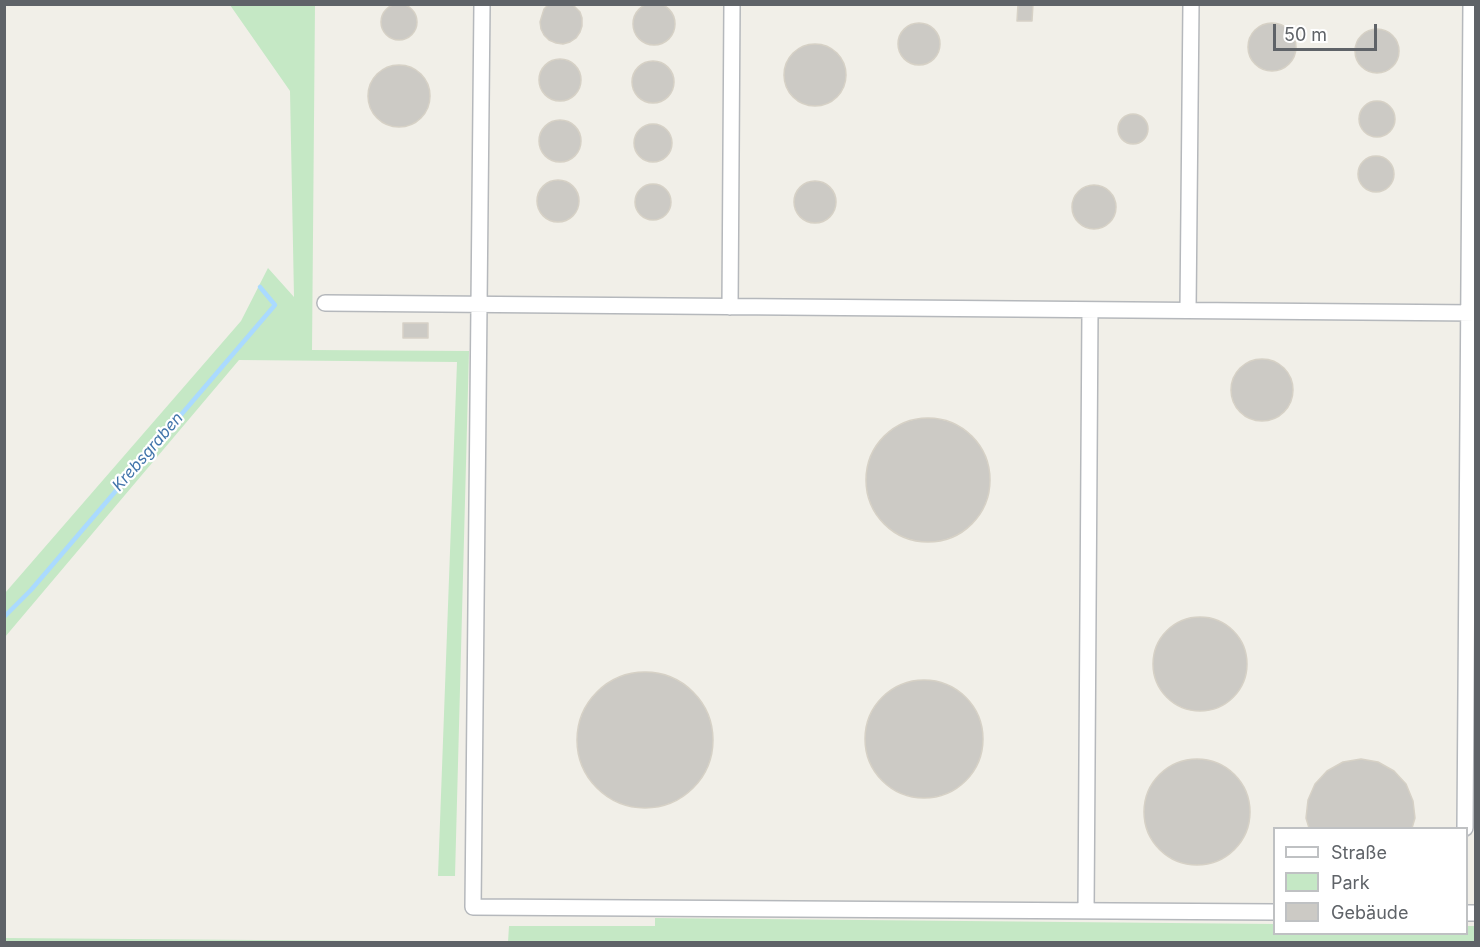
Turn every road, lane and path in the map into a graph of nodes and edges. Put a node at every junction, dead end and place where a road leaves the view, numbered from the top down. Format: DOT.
graph roads {
  1 [pos="482,4"];
  2 [pos="732,4"];
  3 [pos="1191,4"];
  4 [pos="1471,4"];
  5 [pos="325,303"];
  6 [pos="480,304"];
  7 [pos="729,307"];
  8 [pos="1090,310"];
  9 [pos="1188,310"];
  10 [pos="1472,313"];
  11 [pos="1471,737"];
  12 [pos="1465,827"];
  13 [pos="1086,910"];
  14 [pos="1273,912"];
  1 -- 6 [label="street"];
  2 -- 7 [label="street"];
  3 -- 9 [label="street"];
  4 -- 10 [label="street"];
  5 -- 6 [label="street"];
  6 -- 7 [label="street"];
  6 -- 13 [label="street"];
  7 -- 8 [label="street"];
  8 -- 9 [label="street"];
  8 -- 13 [label="street"];
  9 -- 10 [label="street"];
  10 -- 11 [label="street"];
  11 -- 12 [label="street"];
  13 -- 14 [label="street"];
}
